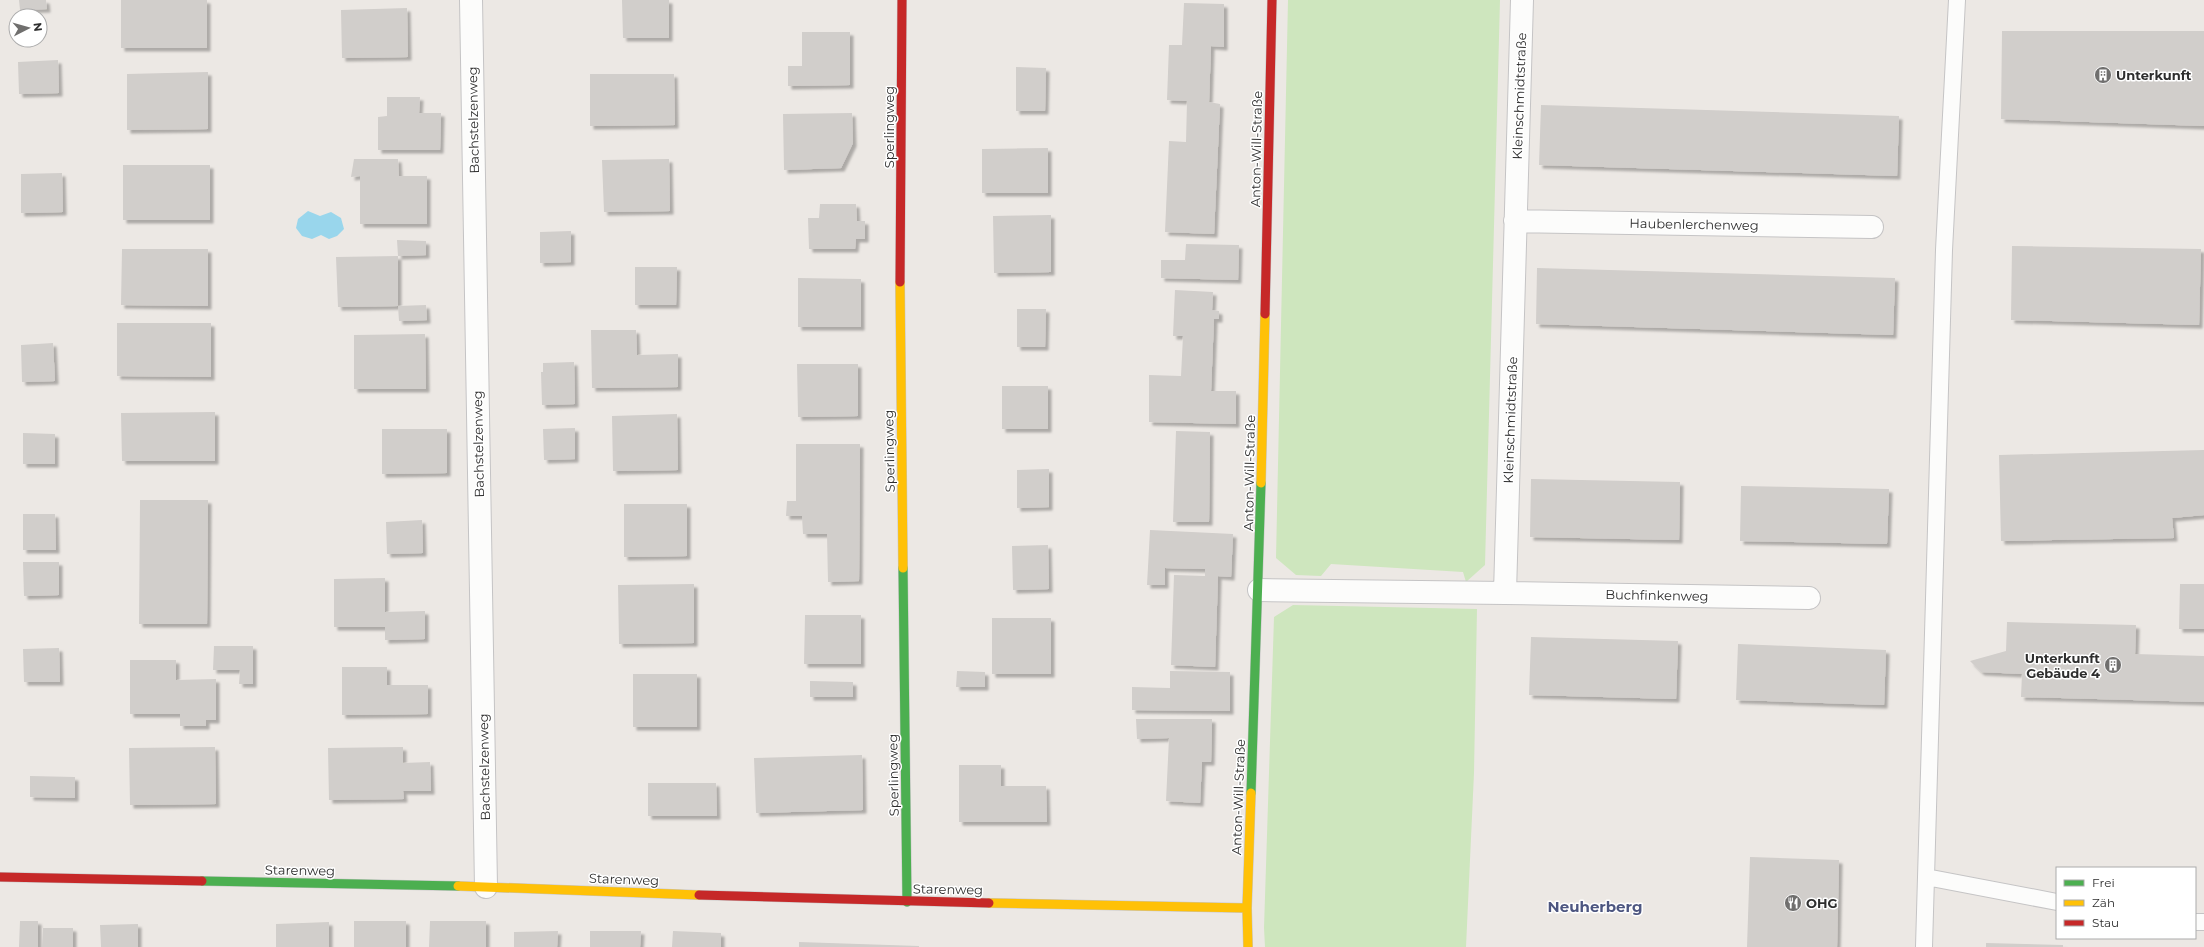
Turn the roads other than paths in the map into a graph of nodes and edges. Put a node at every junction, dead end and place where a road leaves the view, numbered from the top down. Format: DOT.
graph roads {
  1 [pos="471,0"];
  2 [pos="902,0"];
  3 [pos="1272,0"];
  4 [pos="1522,0"];
  5 [pos="1957,0"];
  6 [pos="1516,221"];
  7 [pos="1872,227"];
  8 [pos="1259,590"];
  9 [pos="1506,593"];
  10 [pos="1809,598"];
  11 [pos="0,877"];
  12 [pos="1926,877"];
  13 [pos="486,887"];
  14 [pos="907,902"];
  15 [pos="2056,902"];
  16 [pos="1247,908"];
  17 [pos="1248,947"];
  18 [pos="1924,947"];
  1 -- 13 [label="street, Bachstelzenweg"];
  2 -- 14 [label="street, Sperlingweg"];
  3 -- 8 [label="street, Anton-Will-Straße"];
  4 -- 6 [label="street, Kleinschmidtstraße"];
  5 -- 12 [label="lane"];
  6 -- 7 [label="street, Haubenlerchenweg"];
  6 -- 9 [label="street, Kleinschmidtstraße"];
  8 -- 9 [label="street"];
  8 -- 16 [label="street, Anton-Will-Straße"];
  9 -- 10 [label="street, Buchfinkenweg"];
  11 -- 13 [label="street, Starenweg"];
  12 -- 15 [label="lane"];
  12 -- 18 [label="lane"];
  13 -- 14 [label="street, Starenweg"];
  14 -- 16 [label="street, Starenweg"];
  16 -- 17 [label="street, Anton-Will-Straße"];
}
